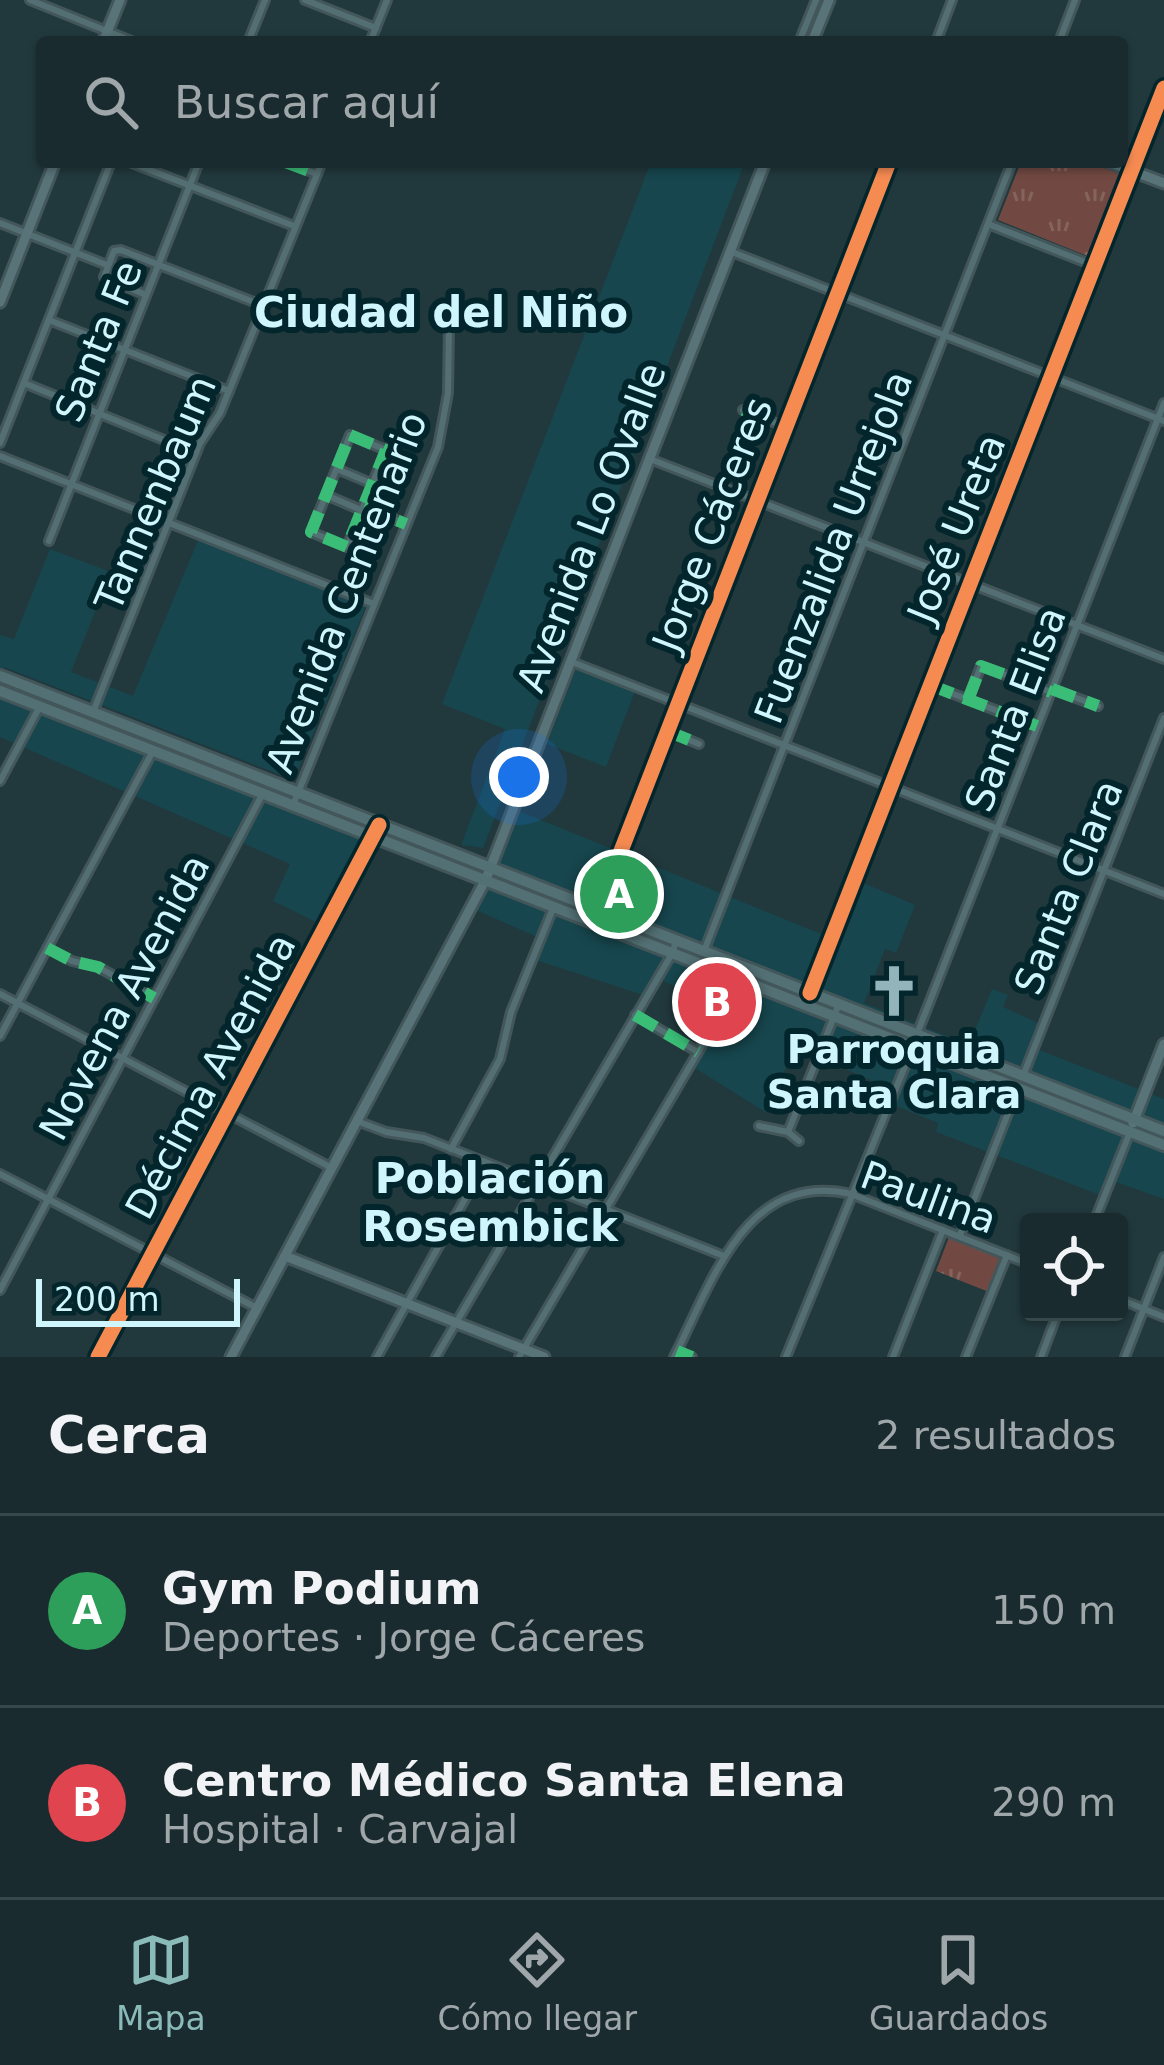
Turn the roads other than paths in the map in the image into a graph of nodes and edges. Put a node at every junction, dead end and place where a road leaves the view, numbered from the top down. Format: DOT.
graph roads {
  1 [pos="30,0"];
  2 [pos="120,0"];
  3 [pos="265,0"];
  4 [pos="305,0"];
  5 [pos="387,0"];
  6 [pos="816,0"];
  7 [pos="829,0"];
  8 [pos="952,0"];
  9 [pos="1075,0"];
  10 [pos="376,28"];
  11 [pos="103,36"];
  12 [pos="105,36"];
  13 [pos="250,36"];
  14 [pos="373,36"];
  15 [pos="802,36"];
  16 [pos="814,36"];
  17 [pos="938,36"];
  18 [pos="1061,36"];
  19 [pos="1164,88"];
  20 [pos="54,168"];
  21 [pos="109,168"];
  22 [pos="144,168"];
  23 [pos="198,168"];
  24 [pos="300,168"];
  25 [pos="319,168"];
  26 [pos="763,168"];
  27 [pos="887,168"];
  28 [pos="1010,168"];
  29 [pos="1124,168"];
  30 [pos="1132,171"];
  31 [pos="316,174"];
  32 [pos="1164,183"];
  33 [pos="190,187"];
  34 [pos="0,223"];
  35 [pos="988,224"];
  36 [pos="295,227"];
  37 [pos="27,234"];
  38 [pos="730,252"];
  39 [pos="75,253"];
  40 [pos="158,264"];
  41 [pos="106,265"];
  42 [pos="1095,266"];
  43 [pos="838,293"];
  44 [pos="146,295"];
  45 [pos="0,302"];
  46 [pos="263,306"];
  47 [pos="49,320"];
  48 [pos="448,325"];
  49 [pos="944,335"];
  50 [pos="124,349"];
  51 [pos="1052,377"];
  52 [pos="24,383"];
  53 [pos="229,391"];
  54 [pos="1164,403"];
  55 [pos="743,410"];
  56 [pos="98,413"];
  57 [pos="1161,420"];
  58 [pos="786,427"];
  59 [pos="0,443"];
  60 [pos="196,453"];
  61 [pos="0,456"];
  62 [pos="650,459"];
  63 [pos="336,469"];
  64 [pos="72,482"];
  65 [pos="373,484"];
  66 [pos="326,495"];
  67 [pos="757,500"];
  68 [pos="363,508"];
  69 [pos="169,520"];
  70 [pos="406,524"];
  71 [pos="49,541"];
  72 [pos="864,541"];
  73 [pos="970,583"];
  74 [pos="374,604"];
  75 [pos="1077,625"];
  76 [pos="1164,659"];
  77 [pos="572,662"];
  78 [pos="0,676"];
  79 [pos="930,685"];
  80 [pos="1052,690"];
  81 [pos="0,691"];
  82 [pos="55,698"];
  83 [pos="968,700"];
  84 [pos="678,704"];
  85 [pos="40,706"];
  86 [pos="1098,706"];
  87 [pos="93,713"];
  88 [pos="1164,718"];
  89 [pos="1037,726"];
  90 [pos="668,731"];
  91 [pos="699,743"];
  92 [pos="784,746"];
  93 [pos="153,751"];
  94 [pos="0,782"];
  95 [pos="890,788"];
  96 [pos="263,794"];
  97 [pos="296,799"];
  98 [pos="997,829"];
  99 [pos="376,831"];
  100 [pos="1104,870"];
  101 [pos="488,873"];
  102 [pos="1164,894"];
  103 [pos="554,906"];
  104 [pos="598,910"];
  105 [pos="582,916"];
  106 [pos="674,946"];
  107 [pos="47,948"];
  108 [pos="704,951"];
  109 [pos="741,979"];
  110 [pos="810,993"];
  111 [pos="0,994"];
  112 [pos="154,998"];
  113 [pos="17,1003"];
  114 [pos="837,1010"];
  115 [pos="635,1015"];
  116 [pos="0,1036"];
  117 [pos="917,1044"];
  118 [pos="1164,1044"];
  119 [pos="698,1052"];
  120 [pos="122,1059"];
  121 [pos="1020,1082"];
  122 [pos="227,1114"];
  123 [pos="357,1121"];
  124 [pos="760,1126"];
  125 [pos="1132,1126"];
  126 [pos="1164,1131"];
  127 [pos="788,1132"];
  128 [pos="799,1141"];
  129 [pos="1164,1145"];
  130 [pos="451,1149"];
  131 [pos="485,1162"];
  132 [pos="332,1168"];
  133 [pos="0,1174"];
  134 [pos="537,1183"];
  135 [pos="851,1195"];
  136 [pos="48,1199"];
  137 [pos="605,1210"];
  138 [pos="1098,1213"];
  139 [pos="943,1230"];
  140 [pos="959,1237"];
  141 [pos="153,1255"];
  142 [pos="1007,1255"];
  143 [pos="285,1256"];
  144 [pos="726,1256"];
  145 [pos="1164,1257"];
  146 [pos="1020,1260"];
  147 [pos="0,1290"];
  148 [pos="1128,1303"];
  149 [pos="406,1304"];
  150 [pos="257,1308"];
  151 [pos="1144,1309"];
  152 [pos="1164,1317"];
  153 [pos="1054,1321"];
  154 [pos="454,1323"];
  155 [pos="521,1353"];
  156 [pos="675,1354"];
  157 [pos="98,1357"];
  158 [pos="231,1357"];
  159 [pos="377,1357"];
  160 [pos="436,1357"];
  161 [pos="544,1357"];
  162 [pos="692,1357"];
  163 [pos="786,1357"];
  164 [pos="893,1357"];
  165 [pos="966,1357"];
  166 [pos="1040,1357"];
  167 [pos="1125,1357"];
  1 -- 11 [label="street"];
  2 -- 12 [label="main road"];
  3 -- 13 [label="street"];
  4 -- 10 [label="street"];
  5 -- 10 [label="street"];
  6 -- 15 [label="street"];
  7 -- 16 [label="main road"];
  8 -- 17 [label="street"];
  9 -- 18 [label="street"];
  10 -- 14 [label="street"];
  19 -- 30 [label="street, José Ureta"];
  20 -- 37 [label="main road"];
  21 -- 39 [label="street"];
  22 -- 33 [label="street"];
  23 -- 33 [label="street, Santa Fe"];
  24 -- 31 [label="street"];
  25 -- 31 [label="street, Tannenbaum"];
  26 -- 38 [label="main road, Avenida Lo Ovalle"];
  27 -- 43 [label="street, Jorge Cáceres"];
  28 -- 35 [label="street, Fuenzalida Urrejola"];
  29 -- 30 [label="main road"];
  30 -- 32 [label="main road"];
  30 -- 42 [label="street, José Ureta"];
  31 -- 36 [label="street, Tannenbaum"];
  33 -- 36 [label="street"];
  33 -- 40 [label="street, Santa Fe"];
  34 -- 37 [label="street"];
  35 -- 42 [label="street"];
  35 -- 49 [label="street, Fuenzalida Urrejola"];
  36 -- 46 [label="street, Tannenbaum"];
  37 -- 39 [label="street"];
  37 -- 45 [label="main road"];
  38 -- 43 [label="street"];
  38 -- 62 [label="main road, Avenida Lo Ovalle"];
  39 -- 41 [label="street"];
  39 -- 47 [label="street"];
  40 -- 41 [label="street"];
  40 -- 44 [label="street, Santa Fe"];
  40 -- 46 [label="street"];
  41 -- 44 [label="street"];
  42 -- 51 [label="street, José Ureta"];
  43 -- 49 [label="street"];
  43 -- 58 [label="street, Jorge Cáceres"];
  44 -- 50 [label="street, Santa Fe"];
  46 -- 53 [label="street, Tannenbaum"];
  47 -- 50 [label="street"];
  47 -- 52 [label="street"];
  48 -- 70 [label="street, Avenida Centenario"];
  49 -- 51 [label="street"];
  49 -- 72 [label="street, Fuenzalida Urrejola"];
  50 -- 53 [label="street"];
  50 -- 56 [label="street, Santa Fe"];
  51 -- 57 [label="street"];
  51 -- 73 [label="street, José Ureta"];
  52 -- 56 [label="street"];
  52 -- 59 [label="street"];
  53 -- 60 [label="street, Tannenbaum"];
  54 -- 57 [label="street, Santa Elisa"];
  55 -- 58 [label="street"];
  56 -- 60 [label="street"];
  56 -- 64 [label="street, Santa Fe"];
  57 -- 75 [label="street, Santa Elisa"];
  58 -- 67 [label="street, Jorge Cáceres"];
  60 -- 69 [label="street, Tannenbaum"];
  61 -- 64 [label="street"];
  62 -- 67 [label="street"];
  62 -- 77 [label="main road, Avenida Lo Ovalle"];
  63 -- 65 [label="street"];
  63 -- 65 [label="street"];
  63 -- 66 [label="street"];
  64 -- 69 [label="street"];
  64 -- 71 [label="street, Santa Fe"];
  65 -- 68 [label="street"];
  66 -- 68 [label="street"];
  66 -- 68 [label="street"];
  67 -- 72 [label="street"];
  67 -- 84 [label="street, Jorge Cáceres"];
  68 -- 70 [label="street"];
  69 -- 74 [label="street"];
  69 -- 87 [label="street, Tannenbaum"];
  70 -- 74 [label="street, Avenida Centenario"];
  72 -- 73 [label="street"];
  72 -- 92 [label="street, Fuenzalida Urrejola"];
  73 -- 75 [label="street"];
  73 -- 79 [label="street, José Ureta"];
  74 -- 97 [label="street, Avenida Centenario"];
  75 -- 76 [label="street"];
  75 -- 80 [label="street, Santa Elisa"];
  77 -- 84 [label="street"];
  77 -- 101 [label="main road, Avenida Lo Ovalle"];
  78 -- 82 [label="main road"];
  79 -- 83 [label="street"];
  79 -- 95 [label="street, José Ureta"];
  80 -- 83 [label="street"];
  80 -- 86 [label="street"];
  80 -- 89 [label="street, Santa Elisa"];
  81 -- 85 [label="main road"];
  82 -- 85 [label="main road"];
  82 -- 87 [label="main road"];
  83 -- 89 [label="street"];
  84 -- 90 [label="street, Jorge Cáceres"];
  84 -- 92 [label="street"];
  85 -- 93 [label="main road"];
  85 -- 94 [label="street"];
  87 -- 97 [label="main road"];
  88 -- 100 [label="street, Santa Clara"];
  89 -- 98 [label="street, Santa Elisa"];
  90 -- 91 [label="street"];
  90 -- 104 [label="street, Jorge Cáceres"];
  92 -- 95 [label="street"];
  92 -- 108 [label="street, Fuenzalida Urrejola"];
  93 -- 96 [label="main road"];
  93 -- 107 [label="street"];
  95 -- 98 [label="street"];
  95 -- 110 [label="street, José Ureta"];
  96 -- 97 [label="main road"];
  96 -- 112 [label="street, Novena Avenida"];
  97 -- 99 [label="main road"];
  98 -- 100 [label="street"];
  98 -- 117 [label="street, Santa Elisa"];
  99 -- 101 [label="main road"];
  99 -- 122 [label="street, Décima Avenida"];
  100 -- 102 [label="street"];
  100 -- 121 [label="street, Santa Clara"];
  101 -- 103 [label="main road"];
  101 -- 104 [label="main road"];
  101 -- 123 [label="main road, Avenida Lo Ovalle"];
  103 -- 105 [label="main road"];
  103 -- 130 [label="street"];
  104 -- 105 [label="main road"];
  104 -- 106 [label="main road"];
  105 -- 106 [label="main road"];
  106 -- 108 [label="main road"];
  106 -- 109 [label="main road"];
  106 -- 115 [label="street"];
  107 -- 112 [label="street"];
  107 -- 113 [label="street"];
  108 -- 110 [label="main road"];
  109 -- 114 [label="main road"];
  109 -- 119 [label="street"];
  110 -- 114 [label="main road"];
  111 -- 113 [label="street"];
  112 -- 120 [label="street, Novena Avenida"];
  113 -- 116 [label="street"];
  113 -- 120 [label="street"];
  114 -- 117 [label="main road"];
  114 -- 127 [label="street"];
  115 -- 119 [label="street"];
  115 -- 134 [label="street"];
  117 -- 121 [label="main road"];
  117 -- 135 [label="street, Santa Elisa"];
  118 -- 125 [label="main road"];
  119 -- 137 [label="street"];
  120 -- 122 [label="street"];
  120 -- 136 [label="street, Novena Avenida"];
  121 -- 125 [label="main road"];
  121 -- 140 [label="street, Santa Clara"];
  122 -- 132 [label="street"];
  122 -- 141 [label="street, Décima Avenida"];
  123 -- 130 [label="street"];
  123 -- 132 [label="main road, Avenida Lo Ovalle"];
  124 -- 127 [label="street"];
  125 -- 126 [label="main road"];
  125 -- 129 [label="main road"];
  125 -- 138 [label="street"];
  127 -- 128 [label="street"];
  130 -- 131 [label="street"];
  131 -- 134 [label="street"];
  131 -- 149 [label="street"];
  132 -- 143 [label="main road, Avenida Lo Ovalle"];
  133 -- 136 [label="street"];
  134 -- 137 [label="street"];
  134 -- 154 [label="street"];
  135 -- 139 [label="street, Paulina"];
  135 -- 144 [label="street, Paulina"];
  135 -- 163 [label="street, Santa Elisa"];
  136 -- 141 [label="street"];
  136 -- 147 [label="street, Novena Avenida"];
  137 -- 144 [label="street"];
  137 -- 155 [label="street"];
  139 -- 140 [label="street, Paulina"];
  139 -- 164 [label="street"];
  140 -- 142 [label="street, Paulina"];
  141 -- 150 [label="street"];
  141 -- 157 [label="street, Décima Avenida"];
  142 -- 146 [label="street, Paulina"];
  142 -- 165 [label="street"];
  143 -- 149 [label="main road"];
  143 -- 150 [label="main road, Avenida Lo Ovalle"];
  144 -- 156 [label="street, Paulina"];
  145 -- 151 [label="street"];
  148 -- 151 [label="street"];
  149 -- 154 [label="main road"];
  149 -- 159 [label="street"];
  150 -- 158 [label="main road, Avenida Lo Ovalle"];
  151 -- 152 [label="street"];
  151 -- 167 [label="street"];
  153 -- 166 [label="street"];
  154 -- 155 [label="main road"];
  154 -- 160 [label="street"];
  155 -- 161 [label="main road"];
  156 -- 162 [label="street"];
}
